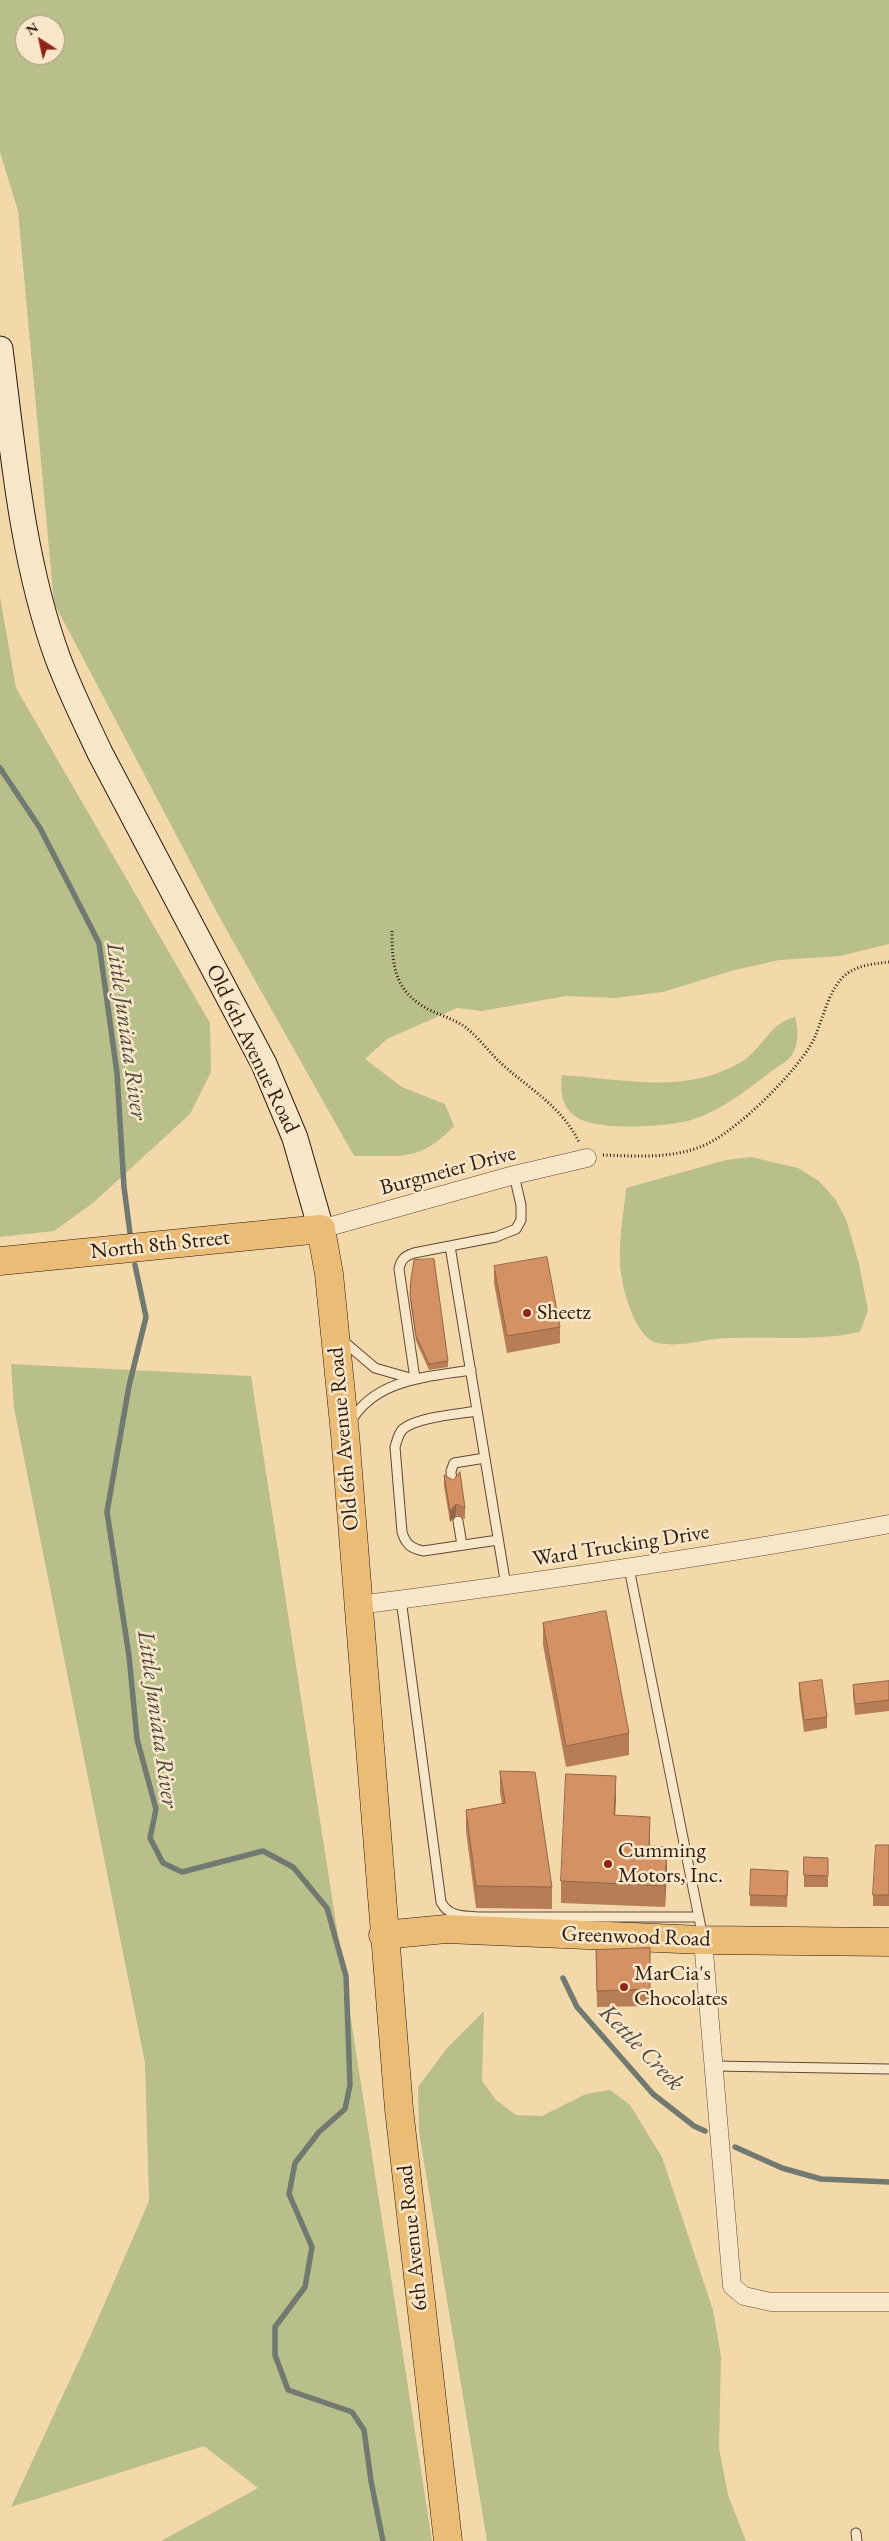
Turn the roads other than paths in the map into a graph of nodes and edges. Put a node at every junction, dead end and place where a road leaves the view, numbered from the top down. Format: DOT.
graph roads {
  1 [pos="0,349"];
  2 [pos="587,1158"];
  3 [pos="514,1176"];
  4 [pos="321,1229"];
  5 [pos="450,1246"];
  6 [pos="0,1261"];
  7 [pos="335,1334"];
  8 [pos="471,1370"];
  9 [pos="415,1379"];
  10 [pos="477,1411"];
  11 [pos="345,1434"];
  12 [pos="485,1458"];
  13 [pos="452,1485"];
  14 [pos="458,1520"];
  15 [pos="889,1524"];
  16 [pos="498,1540"];
  17 [pos="462,1545"];
  18 [pos="630,1568"];
  19 [pos="506,1586"];
  20 [pos="401,1599"];
  21 [pos="358,1605"];
  22 [pos="701,1929"];
  23 [pos="383,1935"];
  24 [pos="889,1942"];
  25 [pos="714,2066"];
  26 [pos="888,2069"];
  27 [pos="889,2302"];
  28 [pos="448,2541"];
  1 -- 4 [label="main road, Old 6th Avenue Road"];
  2 -- 3 [label="street, Burgmeier Drive"];
  3 -- 4 [label="street, Burgmeier Drive"];
  3 -- 5 [label="lane"];
  4 -- 6 [label="main road, North 8th Street"];
  4 -- 7 [label="main road, Old 6th Avenue Road"];
  5 -- 8 [label="lane"];
  5 -- 9 [label="lane"];
  7 -- 9 [label="lane"];
  7 -- 11 [label="main road, Old 6th Avenue Road"];
  8 -- 9 [label="lane"];
  8 -- 10 [label="lane"];
  9 -- 11 [label="lane"];
  10 -- 12 [label="lane"];
  10 -- 17 [label="lane"];
  11 -- 21 [label="main road, Old 6th Avenue Road"];
  12 -- 13 [label="lane"];
  12 -- 16 [label="lane"];
  14 -- 17 [label="lane"];
  15 -- 18 [label="street, Ward Trucking Drive"];
  16 -- 17 [label="lane"];
  16 -- 19 [label="lane"];
  18 -- 19 [label="street, Ward Trucking Drive"];
  18 -- 22 [label="lane"];
  19 -- 20 [label="street, Ward Trucking Drive"];
  20 -- 21 [label="street, Ward Trucking Drive"];
  20 -- 22 [label="lane"];
  21 -- 23 [label="main road, Old 6th Avenue Road"];
  22 -- 23 [label="main road, Greenwood Road"];
  22 -- 24 [label="main road, Greenwood Road"];
  22 -- 25 [label="street"];
  23 -- 28 [label="main road, 6th Avenue Road"];
  25 -- 26 [label="lane"];
  25 -- 27 [label="street"];
}
